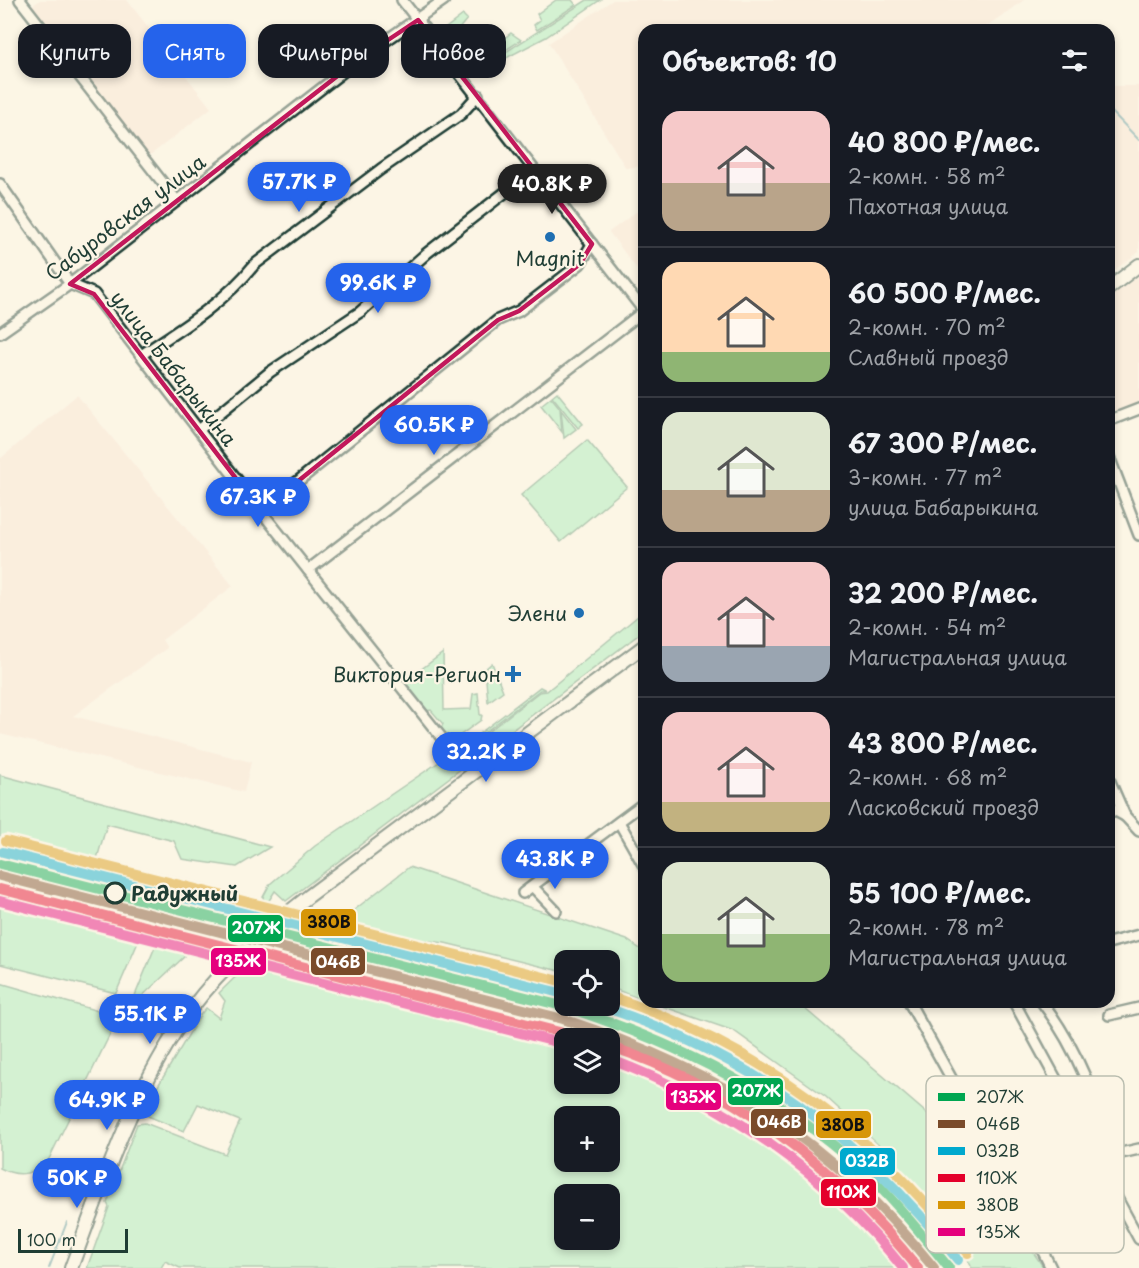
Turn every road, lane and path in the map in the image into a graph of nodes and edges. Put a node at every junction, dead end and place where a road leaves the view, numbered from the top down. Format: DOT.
graph roads {
  1 [pos="20,0"];
  2 [pos="402,0"];
  3 [pos="444,0"];
  4 [pos="418,20"];
  5 [pos="478,95"];
  6 [pos="534,170"];
  7 [pos="1,189"];
  8 [pos="177,201"];
  9 [pos="592,244"];
  10 [pos="1139,265"];
  11 [pos="70,284"];
  12 [pos="1115,284"];
  13 [pos="638,303"];
  14 [pos="638,316"];
  15 [pos="0,333"];
  16 [pos="141,356"];
  17 [pos="1139,409"];
  18 [pos="1115,418"];
  19 [pos="200,429"];
  20 [pos="1115,472"];
  21 [pos="261,511"];
  22 [pos="1139,535"];
  23 [pos="308,570"];
  24 [pos="638,650"];
  25 [pos="454,744"];
  26 [pos="1115,793"];
  27 [pos="638,808"];
  28 [pos="1115,811"];
  29 [pos="1125,816"];
  30 [pos="619,822"];
  31 [pos="1139,831"];
  32 [pos="638,855"];
  33 [pos="533,887"];
  34 [pos="523,893"];
  35 [pos="556,911"];
  36 [pos="1139,935"];
  37 [pos="1115,941"];
  38 [pos="912,1008"];
  39 [pos="1017,1008"];
  40 [pos="1046,1008"];
  41 [pos="1139,1008"];
  42 [pos="1109,1015"];
  43 [pos="950,1076"];
  44 [pos="1054,1076"];
  45 [pos="1083,1076"];
  46 [pos="1139,1149"];
  47 [pos="1124,1152"];
  48 [pos="1124,1211"];
  49 [pos="1139,1239"];
  50 [pos="1044,1253"];
  51 [pos="71,1268"];
  52 [pos="1051,1268"];
  1 -- 8 [label="street"];
  2 -- 4 [label="street"];
  3 -- 4 [label="street, Сабуровская улица"];
  4 -- 5 [label="street"];
  4 -- 8 [label="street, Сабуровская улица"];
  5 -- 6 [label="street"];
  5 -- 16 [label="street"];
  6 -- 9 [label="street"];
  6 -- 19 [label="street"];
  7 -- 11 [label="street, улица Бабарыкина"];
  8 -- 11 [label="street, Сабуровская улица"];
  9 -- 13 [label="street"];
  9 -- 21 [label="street"];
  10 -- 12 [label="main road"];
  11 -- 15 [label="street, Сабуровская улица"];
  11 -- 16 [label="street, улица Бабарыкина"];
  14 -- 23 [label="street"];
  16 -- 19 [label="street, улица Бабарыкина"];
  17 -- 18 [label="street"];
  19 -- 21 [label="street, улица Бабарыкина"];
  20 -- 22 [label="street"];
  21 -- 23 [label="street, улица Бабарыкина"];
  23 -- 25 [label="street, улица Бабарыкина"];
  24 -- 51 [label="main road"];
  26 -- 29 [label="street"];
  27 -- 30 [label="street"];
  28 -- 29 [label="street"];
  29 -- 31 [label="street"];
  30 -- 32 [label="street"];
  30 -- 33 [label="street"];
  33 -- 34 [label="street"];
  33 -- 35 [label="street"];
  36 -- 37 [label="street"];
  38 -- 43 [label="street"];
  39 -- 44 [label="street"];
  40 -- 45 [label="street"];
  41 -- 42 [label="street"];
  46 -- 47 [label="street"];
  48 -- 49 [label="street"];
  50 -- 52 [label="street"];
}
